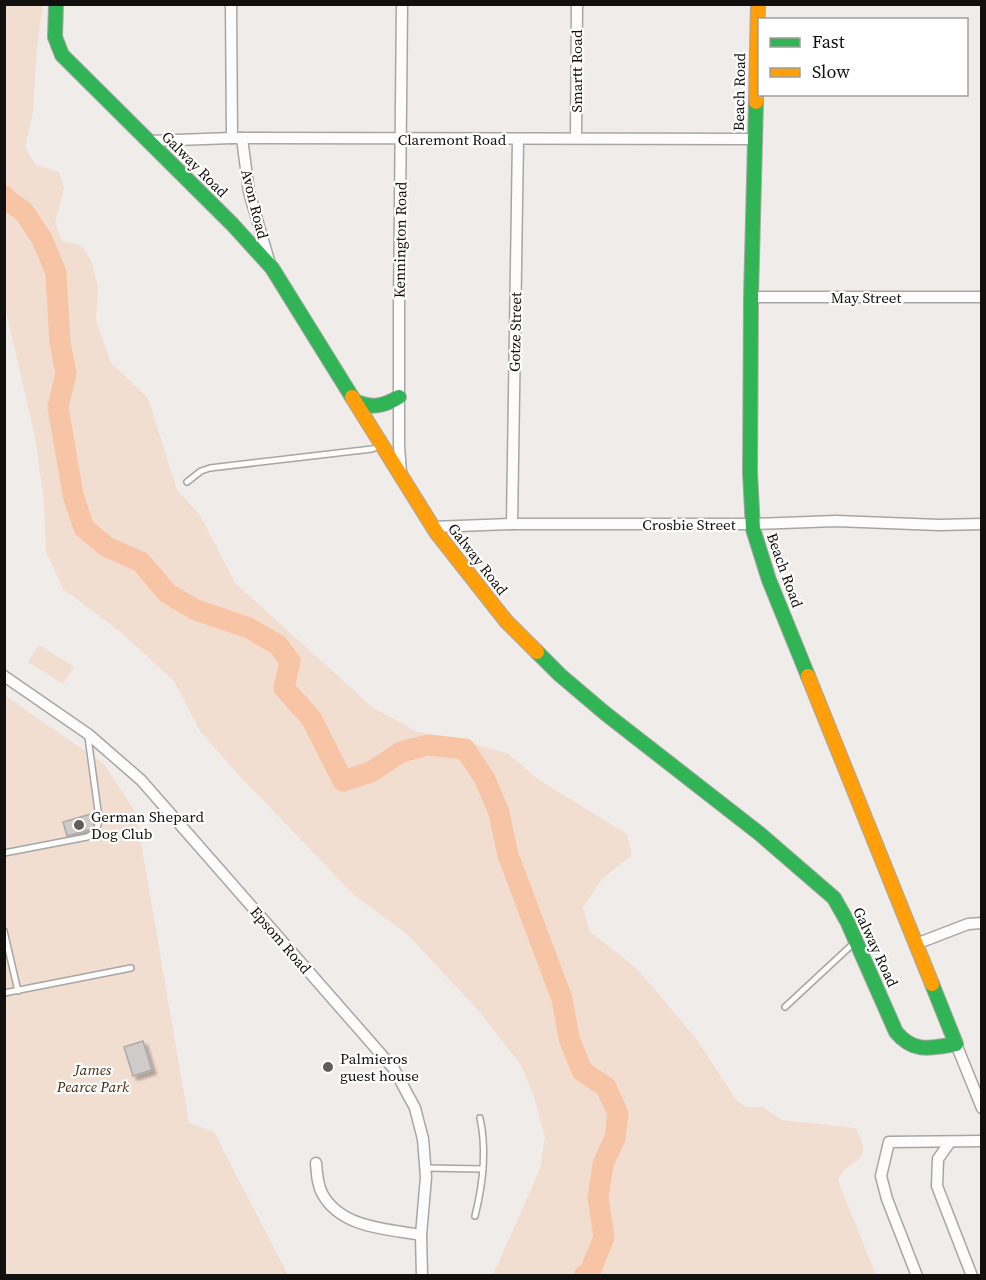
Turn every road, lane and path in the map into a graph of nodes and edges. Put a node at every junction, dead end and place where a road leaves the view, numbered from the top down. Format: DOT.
graph roads {
  1 [pos="56,4"];
  2 [pos="231,4"];
  3 [pos="402,4"];
  4 [pos="577,4"];
  5 [pos="758,4"];
  6 [pos="237,138"];
  7 [pos="576,138"];
  8 [pos="402,139"];
  9 [pos="518,139"];
  10 [pos="755,139"];
  11 [pos="149,141"];
  12 [pos="272,268"];
  13 [pos="751,297"];
  14 [pos="981,297"];
  15 [pos="399,397"];
  16 [pos="355,401"];
  17 [pos="382,445"];
  18 [pos="401,476"];
  19 [pos="188,482"];
  20 [pos="512,524"];
  21 [pos="752,524"];
  22 [pos="981,524"];
  23 [pos="433,527"];
  24 [pos="4,676"];
  25 [pos="88,734"];
  26 [pos="4,853"];
  27 [pos="981,923"];
  28 [pos="4,931"];
  29 [pos="856,941"];
  30 [pos="916,944"];
  31 [pos="131,968"];
  32 [pos="18,991"];
  33 [pos="4,993"];
  34 [pos="785,1007"];
  35 [pos="956,1044"];
  36 [pos="981,1108"];
  37 [pos="480,1118"];
  38 [pos="981,1141"];
  39 [pos="950,1142"];
  40 [pos="316,1162"];
  41 [pos="425,1168"];
  42 [pos="483,1169"];
  43 [pos="475,1216"];
  44 [pos="421,1235"];
  45 [pos="422,1275"];
  46 [pos="917,1275"];
  47 [pos="972,1275"];
  1 -- 11 [label="street, Galway Road"];
  2 -- 6 [label="street, Avon Road"];
  3 -- 8 [label="street, Kennington Road"];
  4 -- 7 [label="street, Smartt Road"];
  5 -- 10 [label="street, Beach Road"];
  6 -- 8 [label="street, Claremont Road"];
  6 -- 11 [label="street, Claremont Road"];
  6 -- 12 [label="street, Avon Road"];
  7 -- 9 [label="street, Claremont Road"];
  7 -- 10 [label="street, Claremont Road"];
  8 -- 9 [label="street, Claremont Road"];
  8 -- 15 [label="street, Kennington Road"];
  9 -- 20 [label="street, Gotze Street"];
  10 -- 13 [label="street, Beach Road"];
  11 -- 12 [label="street, Galway Road"];
  12 -- 16 [label="street, Galway Road"];
  13 -- 14 [label="street, May Street"];
  13 -- 21 [label="street, Beach Road"];
  15 -- 16 [label="street"];
  15 -- 18 [label="street, Kennington Road"];
  16 -- 17 [label="street, Galway Road"];
  17 -- 18 [label="street, Galway Road"];
  17 -- 19 [label="lane"];
  18 -- 23 [label="street, Galway Road"];
  20 -- 21 [label="street, Crosbie Street"];
  20 -- 23 [label="street, Crosbie Street"];
  21 -- 22 [label="street, Crosbie Street"];
  21 -- 30 [label="street, Beach Road"];
  23 -- 29 [label="street, Galway Road"];
  24 -- 25 [label="street, Epsom Road"];
  25 -- 26 [label="lane"];
  25 -- 41 [label="street, Epsom Road"];
  27 -- 30 [label="street"];
  28 -- 32 [label="lane"];
  29 -- 34 [label="lane"];
  29 -- 35 [label="street, Galway Road"];
  30 -- 35 [label="street, Beach Road"];
  31 -- 32 [label="lane"];
  32 -- 33 [label="lane"];
  35 -- 36 [label="street, Beach Road"];
  37 -- 42 [label="lane"];
  38 -- 39 [label="street"];
  39 -- 46 [label="street"];
  39 -- 47 [label="street"];
  40 -- 44 [label="street"];
  41 -- 42 [label="lane"];
  41 -- 44 [label="street, Epsom Road"];
  42 -- 43 [label="lane"];
  44 -- 45 [label="street, Epsom Road"];
}
